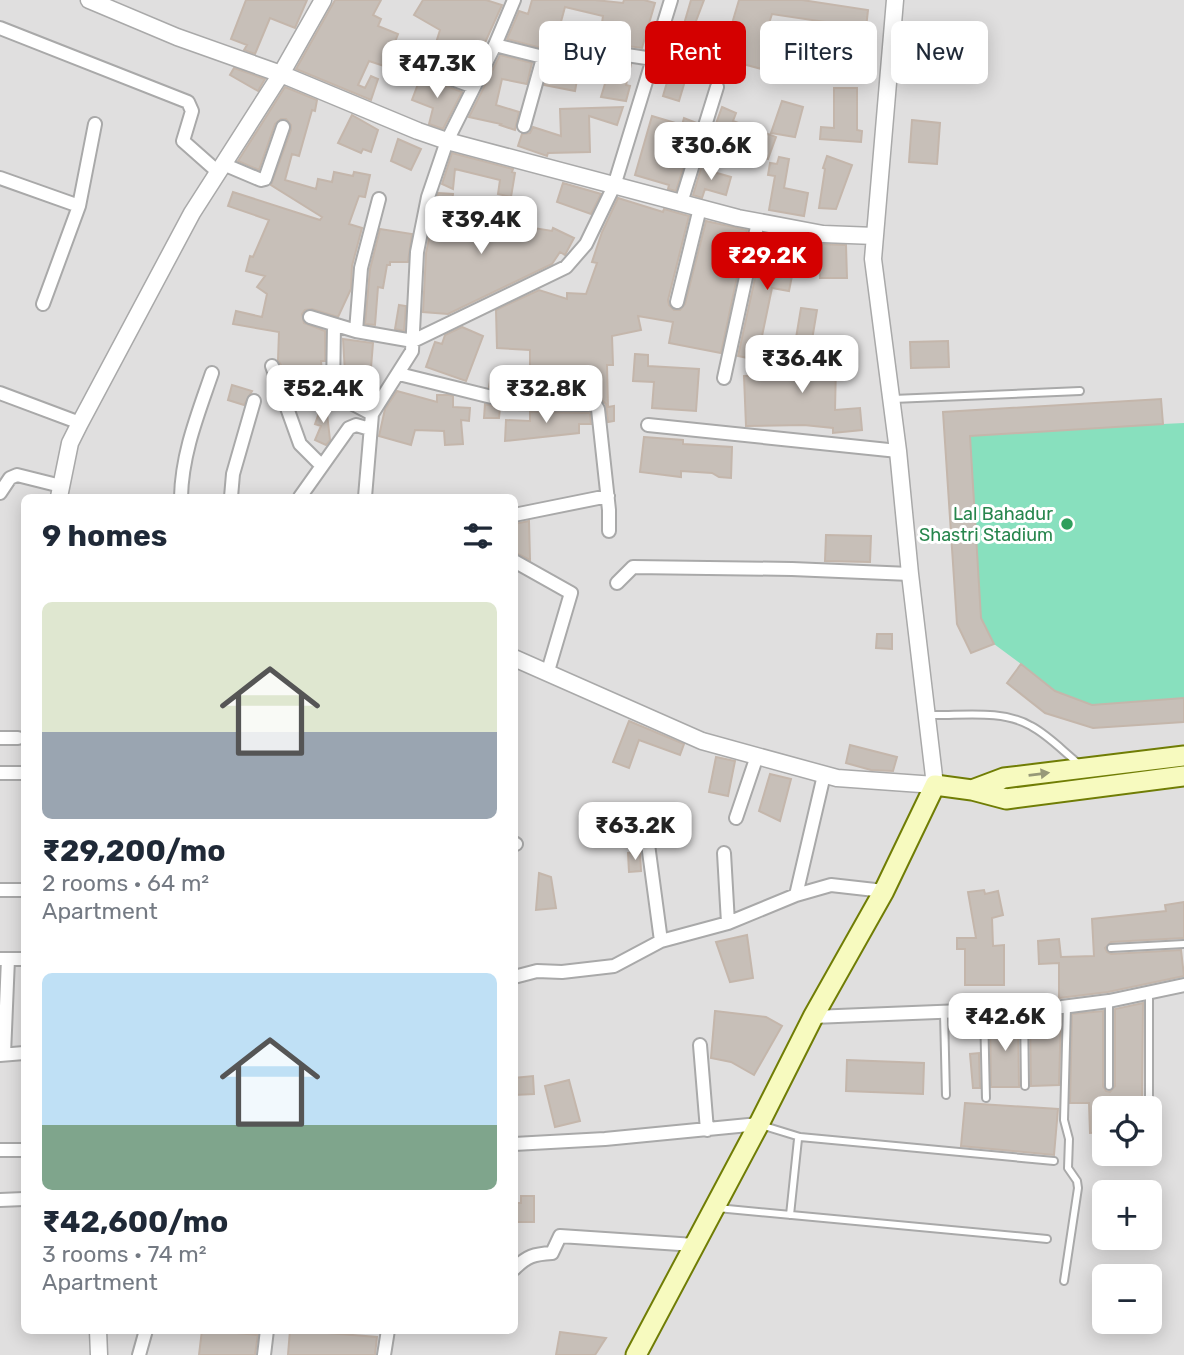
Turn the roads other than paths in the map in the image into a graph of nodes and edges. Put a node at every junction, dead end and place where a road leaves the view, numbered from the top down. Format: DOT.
graph roads {
  1 [pos="323,0"];
  2 [pos="514,0"];
  3 [pos="671,0"];
  4 [pos="895,0"];
  5 [pos="94,1"];
  6 [pos="665,21"];
  7 [pos="0,28"];
  8 [pos="495,45"];
  9 [pos="539,57"];
  10 [pos="425,69"];
  11 [pos="539,72"];
  12 [pos="281,74"];
  13 [pos="645,84"];
  14 [pos="717,87"];
  15 [pos="474,88"];
  16 [pos="95,124"];
  17 [pos="524,126"];
  18 [pos="283,127"];
  19 [pos="447,141"];
  20 [pos="221,168"];
  21 [pos="0,178"];
  22 [pos="614,186"];
  23 [pos="379,199"];
  24 [pos="681,203"];
  25 [pos="79,206"];
  26 [pos="701,208"];
  27 [pos="758,222"];
  28 [pos="875,236"];
  29 [pos="677,302"];
  30 [pos="43,304"];
  31 [pos="310,317"];
  32 [pos="334,325"];
  33 [pos="356,331"];
  34 [pos="413,341"];
  35 [pos="272,366"];
  36 [pos="212,373"];
  37 [pos="399,374"];
  38 [pos="724,378"];
  39 [pos="1080,391"];
  40 [pos="0,393"];
  41 [pos="891,399"];
  42 [pos="254,401"];
  43 [pos="373,414"];
  44 [pos="80,423"];
  45 [pos="648,425"];
  46 [pos="370,429"];
  47 [pos="898,451"];
  48 [pos="322,466"];
  49 [pos="60,491"];
  50 [pos="0,493"];
  51 [pos="181,494"];
  52 [pos="231,494"];
  53 [pos="302,494"];
  54 [pos="365,494"];
  55 [pos="608,496"];
  56 [pos="518,514"];
  57 [pos="608,531"];
  58 [pos="518,563"];
  59 [pos="910,574"];
  60 [pos="617,583"];
  61 [pos="518,659"];
  62 [pos="548,671"];
  63 [pos="927,715"];
  64 [pos="0,738"];
  65 [pos="18,738"];
  66 [pos="757,756"];
  67 [pos="1184,756"];
  68 [pos="1085,768"];
  69 [pos="0,773"];
  70 [pos="21,773"];
  71 [pos="824,775"];
  72 [pos="1184,776"];
  73 [pos="935,785"];
  74 [pos="972,790"];
  75 [pos="736,818"];
  76 [pos="648,844"];
  77 [pos="724,853"];
  78 [pos="0,890"];
  79 [pos="21,890"];
  80 [pos="884,891"];
  81 [pos="796,895"];
  82 [pos="728,923"];
  83 [pos="661,941"];
  84 [pos="1184,944"];
  85 [pos="1111,948"];
  86 [pos="4,959"];
  87 [pos="518,976"];
  88 [pos="1182,988"];
  89 [pos="1149,993"];
  90 [pos="1109,1000"];
  91 [pos="1067,1006"];
  92 [pos="1024,1009"];
  93 [pos="984,1011"];
  94 [pos="944,1013"];
  95 [pos="813,1017"];
  96 [pos="700,1045"];
  97 [pos="21,1053"];
  98 [pos="2,1054"];
  99 [pos="1025,1086"];
  100 [pos="1109,1086"];
  101 [pos="946,1095"];
  102 [pos="1149,1096"];
  103 [pos="986,1098"];
  104 [pos="759,1125"];
  105 [pos="708,1130"];
  106 [pos="800,1137"];
  107 [pos="518,1144"];
  108 [pos="0,1150"];
  109 [pos="21,1150"];
  110 [pos="1054,1161"];
  111 [pos="21,1199"];
  112 [pos="0,1200"];
  113 [pos="715,1208"];
  114 [pos="790,1215"];
  115 [pos="1047,1239"];
  116 [pos="695,1245"];
  117 [pos="518,1265"];
  118 [pos="1064,1281"];
  119 [pos="98,1334"];
  120 [pos="145,1334"];
  121 [pos="267,1334"];
  122 [pos="387,1334"];
  123 [pos="99,1355"];
  124 [pos="139,1355"];
  125 [pos="264,1355"];
  126 [pos="384,1355"];
  127 [pos="636,1355"];
  1 -- 12 [label="street"];
  2 -- 8 [label="street"];
  3 -- 6 [label="street"];
  4 -- 28 [label="street"];
  5 -- 12 [label="street"];
  7 -- 20 [label="street"];
  8 -- 9 [label="street"];
  8 -- 15 [label="street"];
  10 -- 15 [label="street"];
  11 -- 17 [label="street"];
  12 -- 19 [label="street"];
  12 -- 20 [label="street"];
  13 -- 22 [label="street"];
  14 -- 24 [label="street"];
  15 -- 19 [label="street"];
  16 -- 25 [label="street"];
  18 -- 20 [label="street"];
  19 -- 22 [label="street"];
  19 -- 34 [label="street"];
  20 -- 44 [label="street"];
  21 -- 25 [label="street"];
  22 -- 24 [label="street"];
  22 -- 34 [label="street"];
  23 -- 33 [label="street"];
  24 -- 26 [label="street"];
  25 -- 30 [label="street"];
  26 -- 27 [label="street"];
  26 -- 29 [label="street"];
  27 -- 28 [label="street"];
  27 -- 38 [label="street"];
  28 -- 41 [label="street"];
  31 -- 32 [label="street"];
  32 -- 33 [label="street"];
  32 -- 43 [label="street"];
  33 -- 34 [label="street"];
  34 -- 37 [label="street"];
  35 -- 48 [label="street"];
  36 -- 51 [label="street"];
  37 -- 43 [label="street"];
  37 -- 55 [label="street"];
  39 -- 41 [label="lane"];
  40 -- 44 [label="street"];
  41 -- 47 [label="street"];
  42 -- 52 [label="street"];
  43 -- 46 [label="street"];
  44 -- 49 [label="street"];
  45 -- 47 [label="street"];
  46 -- 48 [label="street"];
  46 -- 54 [label="street"];
  47 -- 59 [label="street"];
  48 -- 53 [label="street"];
  49 -- 50 [label="street"];
  55 -- 56 [label="street"];
  55 -- 57 [label="street"];
  58 -- 62 [label="street"];
  59 -- 60 [label="street"];
  59 -- 63 [label="street"];
  61 -- 62 [label="street"];
  62 -- 66 [label="street"];
  63 -- 68 [label="lane"];
  63 -- 73 [label="street"];
  64 -- 65 [label="street"];
  66 -- 71 [label="street"];
  66 -- 75 [label="street"];
  67 -- 68 [label="main road"];
  74 -- 68 [label="main road, one-way"];
  69 -- 70 [label="street"];
  71 -- 73 [label="street"];
  71 -- 81 [label="street"];
  72 -- 74 [label="main road"];
  73 -- 74 [label="main road"];
  73 -- 80 [label="main road"];
  76 -- 83 [label="street"];
  77 -- 82 [label="street"];
  78 -- 79 [label="street"];
  80 -- 81 [label="street"];
  80 -- 95 [label="main road"];
  81 -- 82 [label="street"];
  82 -- 83 [label="street"];
  83 -- 87 [label="street"];
  84 -- 85 [label="lane"];
  86 -- 98 [label="street"];
  88 -- 89 [label="street"];
  89 -- 90 [label="street"];
  89 -- 102 [label="lane"];
  90 -- 91 [label="street"];
  90 -- 100 [label="lane"];
  91 -- 92 [label="street"];
  91 -- 118 [label="lane"];
  92 -- 93 [label="street"];
  92 -- 99 [label="lane"];
  93 -- 94 [label="street"];
  93 -- 103 [label="lane"];
  94 -- 95 [label="street"];
  94 -- 101 [label="lane"];
  95 -- 104 [label="main road"];
  96 -- 105 [label="street"];
  97 -- 98 [label="street"];
  104 -- 105 [label="street"];
  104 -- 106 [label="lane"];
  104 -- 113 [label="main road"];
  105 -- 107 [label="street"];
  106 -- 110 [label="lane"];
  106 -- 114 [label="lane"];
  108 -- 109 [label="street"];
  111 -- 112 [label="street"];
  113 -- 114 [label="lane"];
  113 -- 116 [label="main road"];
  114 -- 115 [label="lane"];
  116 -- 117 [label="street"];
  116 -- 127 [label="main road"];
  119 -- 123 [label="street"];
  120 -- 124 [label="street"];
  121 -- 125 [label="street"];
  122 -- 126 [label="street"];
}
